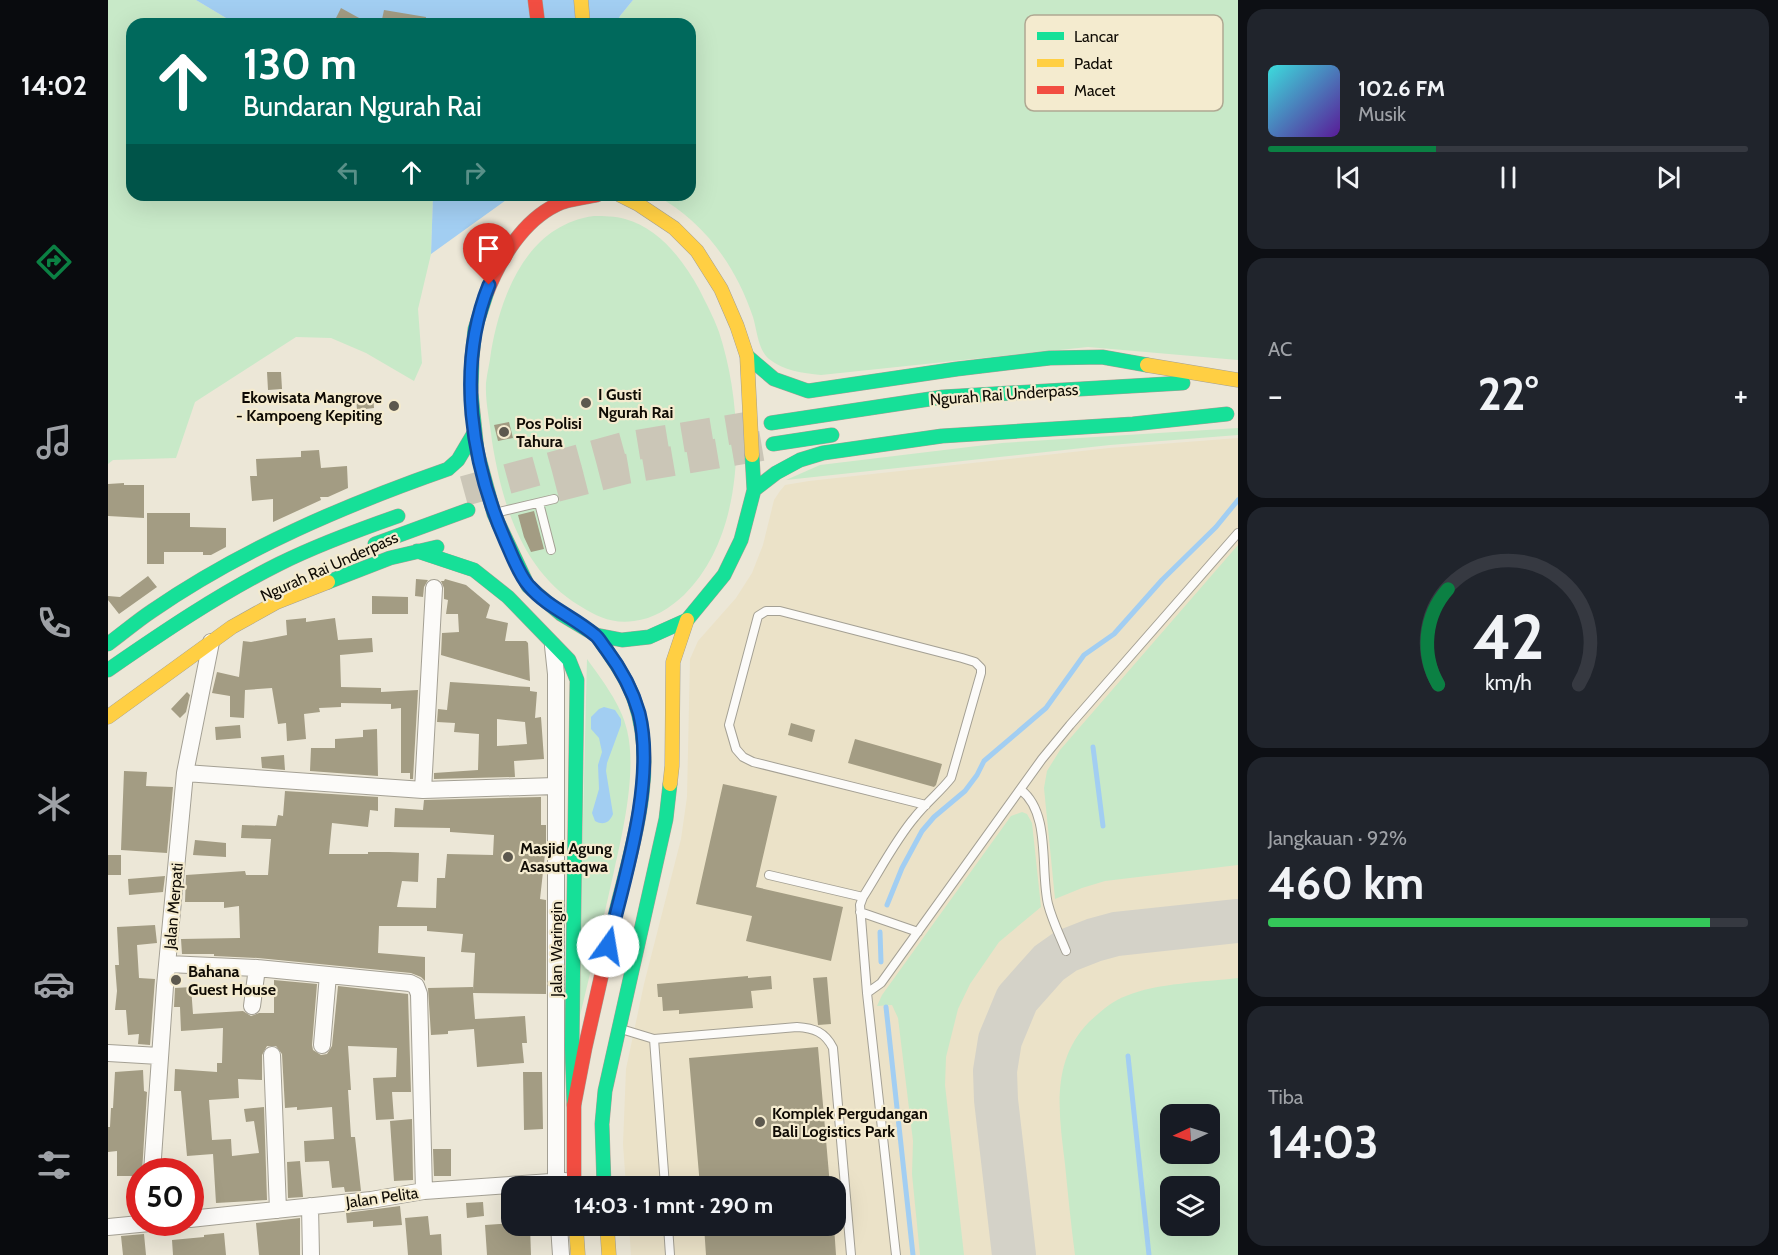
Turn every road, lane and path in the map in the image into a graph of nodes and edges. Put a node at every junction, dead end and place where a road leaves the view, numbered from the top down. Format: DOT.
graph roads {
  1 [pos="535,0"];
  2 [pos="581,0"];
  3 [pos="537,18"];
  4 [pos="582,18"];
  5 [pos="555,201"];
  6 [pos="632,201"];
  7 [pos="537,202"];
  8 [pos="531,222"];
  9 [pos="747,356"];
  10 [pos="1238,381"];
  11 [pos="1148,409"];
  12 [pos="1233,414"];
  13 [pos="771,423"];
  14 [pos="474,433"];
  15 [pos="843,434"];
  16 [pos="774,444"];
  17 [pos="754,490"];
  18 [pos="554,499"];
  19 [pos="539,502"];
  20 [pos="412,510"];
  21 [pos="468,510"];
  22 [pos="494,514"];
  23 [pos="1238,533"];
  24 [pos="447,547"];
  25 [pos="364,549"];
  26 [pos="551,550"];
  27 [pos="417,551"];
  28 [pos="510,575"];
  29 [pos="528,586"];
  30 [pos="434,588"];
  31 [pos="261,595"];
  32 [pos="687,620"];
  33 [pos="213,623"];
  34 [pos="596,635"];
  35 [pos="551,640"];
  36 [pos="211,642"];
  37 [pos="108,644"];
  38 [pos="108,670"];
  39 [pos="108,717"];
  40 [pos="185,773"];
  41 [pos="555,786"];
  42 [pos="423,790"];
  43 [pos="1021,790"];
  44 [pos="926,805"];
  45 [pos="769,875"];
  46 [pos="862,897"];
  47 [pos="860,912"];
  48 [pos="918,932"];
  49 [pos="1066,951"];
  50 [pos="168,964"];
  51 [pos="257,968"];
  52 [pos="328,975"];
  53 [pos="867,993"];
  54 [pos="252,1006"];
  55 [pos="619,1029"];
  56 [pos="654,1039"];
  57 [pos="322,1046"];
  58 [pos="564,1046"];
  59 [pos="108,1053"];
  60 [pos="272,1055"];
  61 [pos="159,1056"];
  62 [pos="574,1105"];
  63 [pos="153,1158"];
  64 [pos="556,1176"];
  65 [pos="574,1176"];
  66 [pos="604,1176"];
  67 [pos="664,1176"];
  68 [pos="501,1187"];
  69 [pos="424,1191"];
  70 [pos="310,1206"];
  71 [pos="278,1210"];
  72 [pos="204,1218"];
  73 [pos="126,1225"];
  74 [pos="108,1227"];
  75 [pos="560,1236"];
  76 [pos="577,1236"];
  77 [pos="608,1236"];
  78 [pos="669,1236"];
  79 [pos="310,1255"];
  80 [pos="561,1255"];
  81 [pos="578,1255"];
  82 [pos="609,1255"];
  83 [pos="670,1255"];
  84 [pos="851,1255"];
  85 [pos="896,1255"];
  1 -- 3 [label="main road"];
  2 -- 4 [label="main road"];
  5 -- 8 [label="main road"];
  6 -- 9 [label="main road"];
  7 -- 8 [label="main road"];
  8 -- 14 [label="main road"];
  9 -- 10 [label="main road"];
  9 -- 17 [label="main road"];
  10 -- 13 [label="main road, Ngurah Rai Underpass"];
  11 -- 12 [label="main road"];
  12 -- 17 [label="main road"];
  14 -- 22 [label="main road"];
  14 -- 37 [label="main road"];
  15 -- 16 [label="main road"];
  17 -- 32 [label="main road"];
  18 -- 19 [label="lane"];
  19 -- 22 [label="lane"];
  19 -- 26 [label="lane"];
  20 -- 38 [label="main road, Ngurah Rai Underpass"];
  21 -- 25 [label="main road, Ngurah Rai Underpass"];
  22 -- 29 [label="main road"];
  23 -- 43 [label="lane"];
  24 -- 27 [label="main road"];
  27 -- 35 [label="main road"];
  27 -- 36 [label="main road"];
  28 -- 29 [label="main road"];
  29 -- 34 [label="main road"];
  30 -- 42 [label="street"];
  31 -- 33 [label="main road, Ngurah Rai Underpass"];
  32 -- 34 [label="main road"];
  32 -- 55 [label="main road"];
  34 -- 62 [label="main road"];
  35 -- 41 [label="street, Jalan Waringin"];
  35 -- 58 [label="main road"];
  36 -- 39 [label="main road"];
  36 -- 40 [label="street, Jalan Merpati"];
  40 -- 42 [label="street"];
  40 -- 50 [label="street, Jalan Merpati"];
  41 -- 42 [label="street"];
  41 -- 58 [label="street, Jalan Waringin"];
  43 -- 48 [label="lane"];
  43 -- 49 [label="lane"];
  44 -- 44 [label="lane"];
  44 -- 46 [label="lane"];
  45 -- 46 [label="lane"];
  46 -- 47 [label="lane"];
  47 -- 48 [label="lane"];
  47 -- 53 [label="lane"];
  48 -- 53 [label="lane"];
  50 -- 51 [label="street"];
  50 -- 61 [label="street, Jalan Merpati"];
  51 -- 52 [label="street"];
  51 -- 54 [label="street"];
  52 -- 57 [label="street"];
  52 -- 69 [label="street"];
  53 -- 85 [label="lane"];
  55 -- 56 [label="lane"];
  55 -- 66 [label="main road"];
  56 -- 67 [label="lane"];
  56 -- 84 [label="lane"];
  58 -- 62 [label="main road"];
  58 -- 64 [label="street, Jalan Waringin"];
  59 -- 61 [label="street"];
  60 -- 71 [label="street"];
  61 -- 63 [label="street, Jalan Merpati"];
  62 -- 65 [label="main road"];
  68 -- 69 [label="street, Jalan Pelita"];
  69 -- 70 [label="street, Jalan Pelita"];
  70 -- 71 [label="street, Jalan Pelita"];
  70 -- 79 [label="street"];
  71 -- 72 [label="street, Jalan Pelita"];
  73 -- 74 [label="street"];
  75 -- 80 [label="street"];
  76 -- 81 [label="main road"];
  77 -- 82 [label="main road"];
  78 -- 83 [label="lane"];
}
